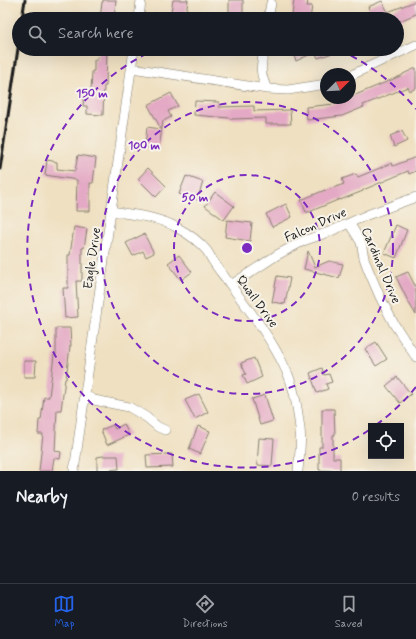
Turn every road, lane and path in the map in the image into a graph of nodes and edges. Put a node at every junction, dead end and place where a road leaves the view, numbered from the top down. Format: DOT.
graph roads {
  1 [pos="141,0"];
  2 [pos="271,3"];
  3 [pos="140,12"];
  4 [pos="269,12"];
  5 [pos="416,45"];
  6 [pos="404,50"];
  7 [pos="133,56"];
  8 [pos="263,56"];
  9 [pos="392,56"];
  10 [pos="132,68"];
  11 [pos="356,73"];
  12 [pos="320,85"];
  13 [pos="267,89"];
  14 [pos="416,197"];
  15 [pos="111,211"];
  16 [pos="349,223"];
  17 [pos="231,285"];
  18 [pos="416,357"];
  19 [pos="84,395"];
  20 [pos="165,430"];
  21 [pos="74,471"];
  22 [pos="298,471"];
  1 -- 3 [label="street"];
  2 -- 4 [label="street"];
  5 -- 6 [label="street"];
  7 -- 10 [label="street, Eagle Drive"];
  8 -- 13 [label="street"];
  9 -- 11 [label="street"];
  10 -- 13 [label="street"];
  10 -- 15 [label="street, Eagle Drive"];
  12 -- 13 [label="street"];
  14 -- 16 [label="street, Falcon Drive"];
  15 -- 17 [label="street, Quail Drive"];
  15 -- 19 [label="street, Eagle Drive"];
  16 -- 17 [label="street, Falcon Drive"];
  16 -- 18 [label="street, Cardinal Drive"];
  17 -- 22 [label="street, Quail Drive"];
  19 -- 20 [label="street"];
  19 -- 21 [label="street, Eagle Drive"];
}
